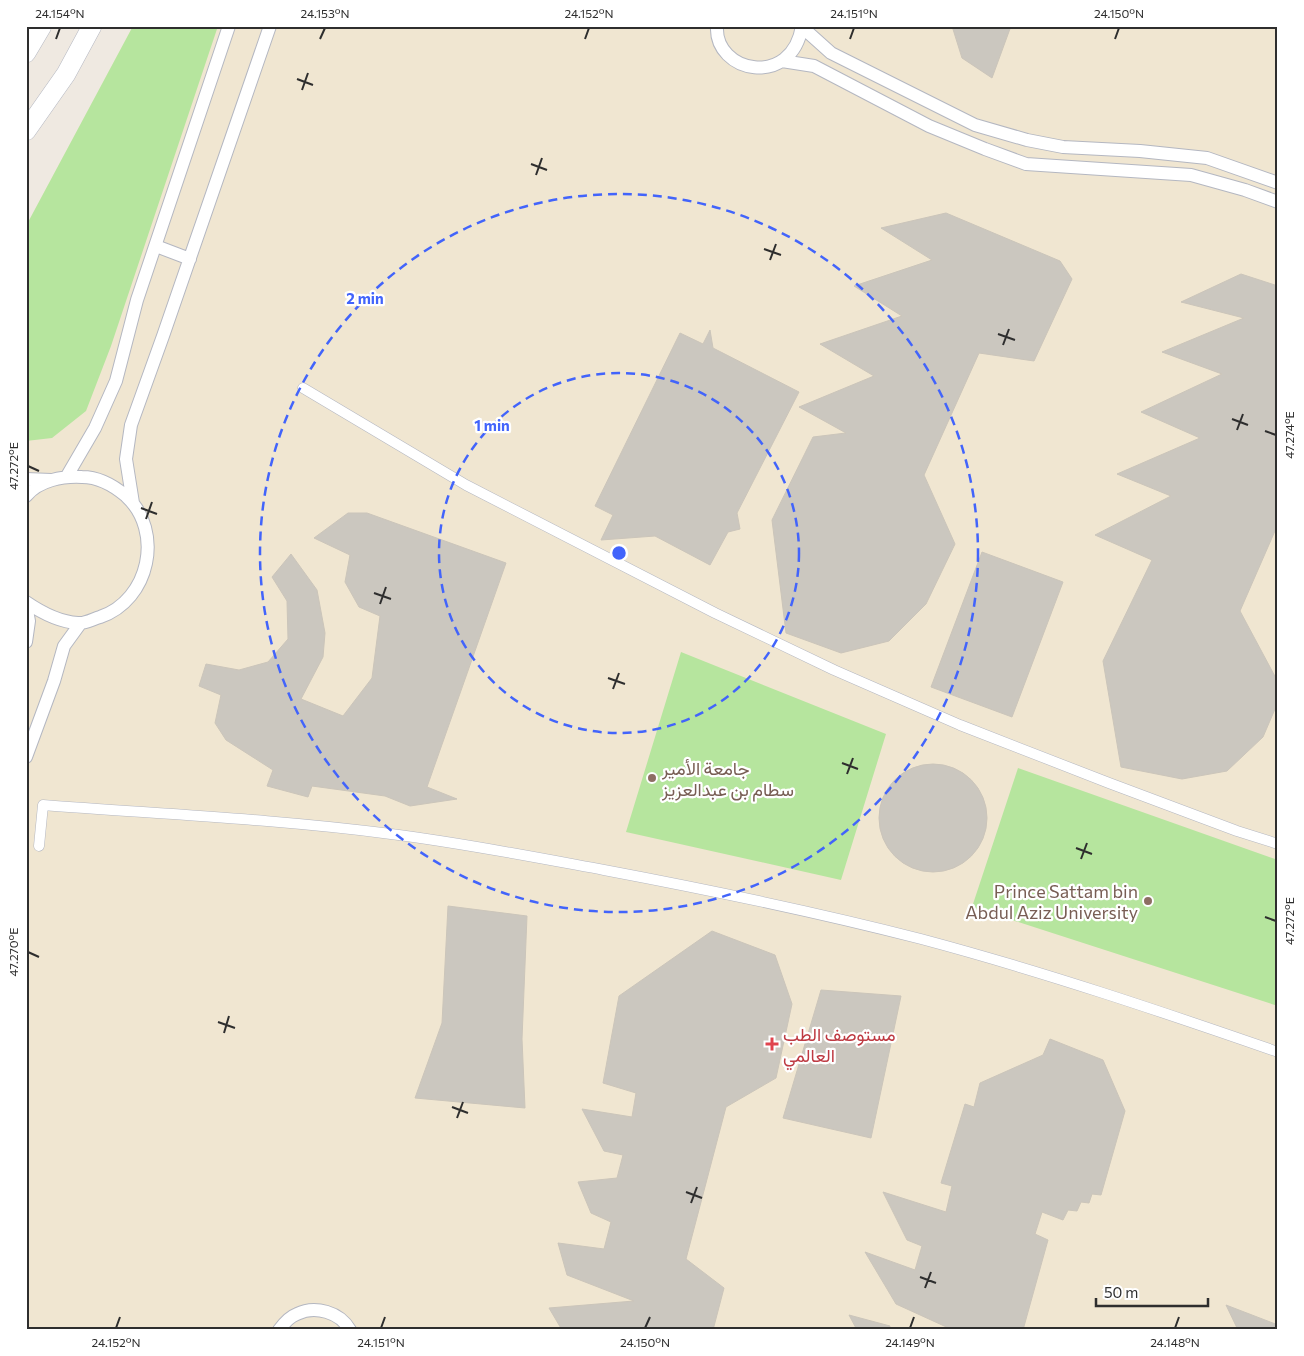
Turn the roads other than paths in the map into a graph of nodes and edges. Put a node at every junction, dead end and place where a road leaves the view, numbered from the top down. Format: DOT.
graph roads {
  1 [pos="42,26"];
  2 [pos="92,26"];
  3 [pos="230,26"];
  4 [pos="270,26"];
  5 [pos="717,26"];
  6 [pos="802,26"];
  7 [pos="26,53"];
  8 [pos="782,61"];
  9 [pos="26,131"];
  10 [pos="1278,183"];
  11 [pos="1278,202"];
  12 [pos="156,246"];
  13 [pos="190,259"];
  14 [pos="303,388"];
  15 [pos="67,476"];
  16 [pos="26,479"];
  17 [pos="51,480"];
  18 [pos="26,496"];
  19 [pos="133,503"];
  20 [pos="26,604"];
  21 [pos="80,624"];
  22 [pos="26,642"];
  23 [pos="26,757"];
  24 [pos="1278,844"];
  25 [pos="39,846"];
  26 [pos="1278,1052"];
  27 [pos="279,1330"];
  28 [pos="350,1330"];
  1 -- 7 [label="main road"];
  2 -- 9 [label="main road"];
  3 -- 12 [label="street"];
  4 -- 13 [label="street"];
  5 -- 8 [label="street"];
  6 -- 8 [label="street"];
  6 -- 10 [label="street"];
  8 -- 11 [label="street"];
  12 -- 13 [label="street"];
  12 -- 15 [label="street"];
  13 -- 19 [label="street"];
  14 -- 24 [label="street"];
  15 -- 17 [label="street"];
  15 -- 19 [label="street"];
  16 -- 17 [label="street"];
  17 -- 18 [label="street"];
  19 -- 21 [label="street"];
  20 -- 21 [label="street"];
  20 -- 22 [label="street"];
  21 -- 23 [label="street"];
  25 -- 26 [label="street"];
  27 -- 28 [label="street"];
}
